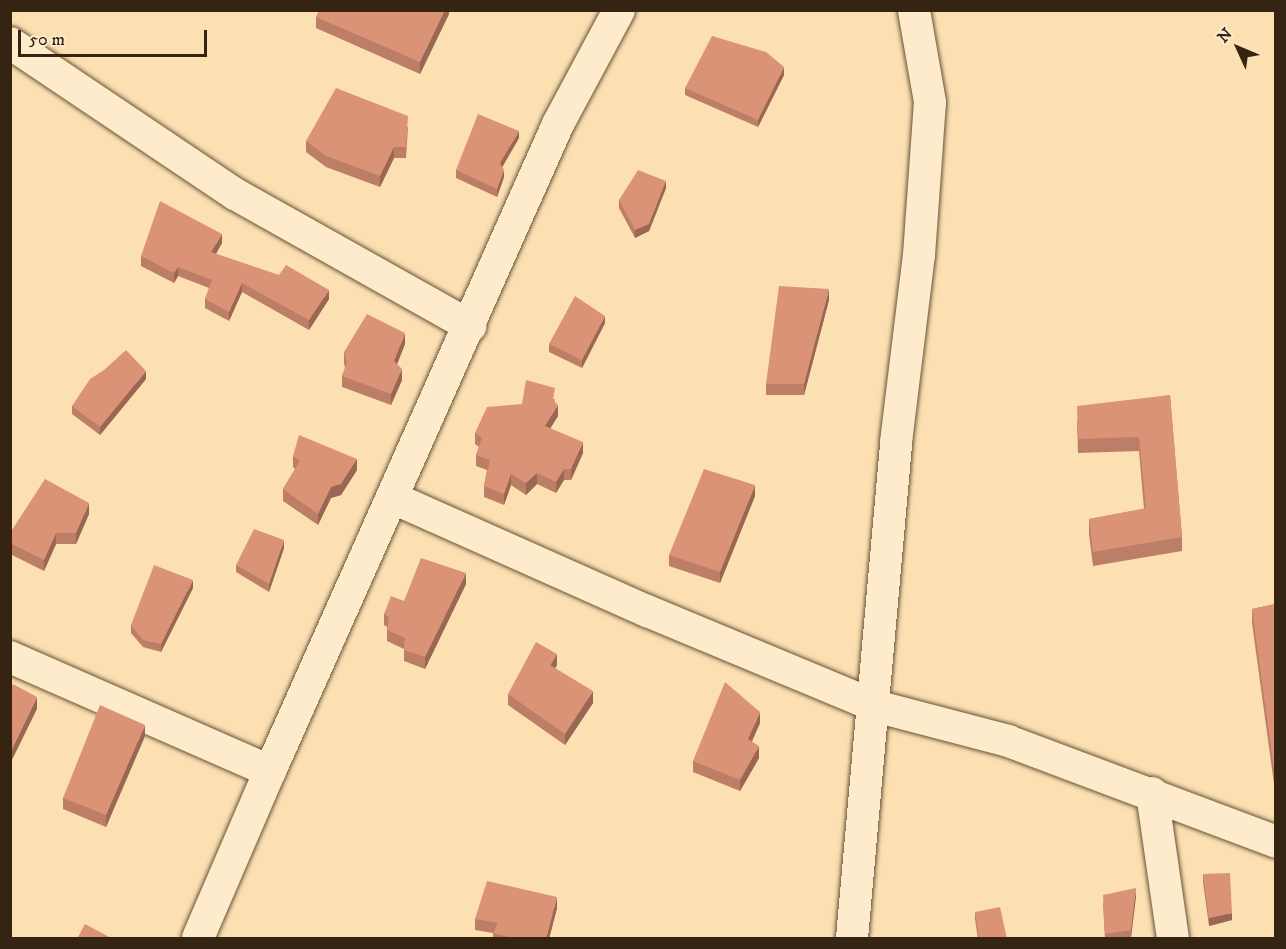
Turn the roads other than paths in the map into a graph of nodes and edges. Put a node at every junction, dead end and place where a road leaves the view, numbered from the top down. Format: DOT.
graph roads {
  1 [pos="619,10"];
  2 [pos="914,10"];
  3 [pos="10,43"];
  4 [pos="470,326"];
  5 [pos="393,498"];
  6 [pos="10,657"];
  7 [pos="875,706"];
  8 [pos="270,771"];
  9 [pos="1152,793"];
  10 [pos="1275,842"];
  11 [pos="201,938"];
  12 [pos="852,939"];
  13 [pos="1173,939"];
  1 -- 4 [label="street"];
  2 -- 7 [label="street"];
  3 -- 4 [label="street"];
  4 -- 5 [label="street"];
  5 -- 7 [label="street"];
  5 -- 8 [label="street"];
  6 -- 8 [label="street"];
  7 -- 9 [label="street"];
  7 -- 12 [label="street"];
  8 -- 11 [label="street"];
  9 -- 10 [label="street"];
  9 -- 13 [label="street"];
}
